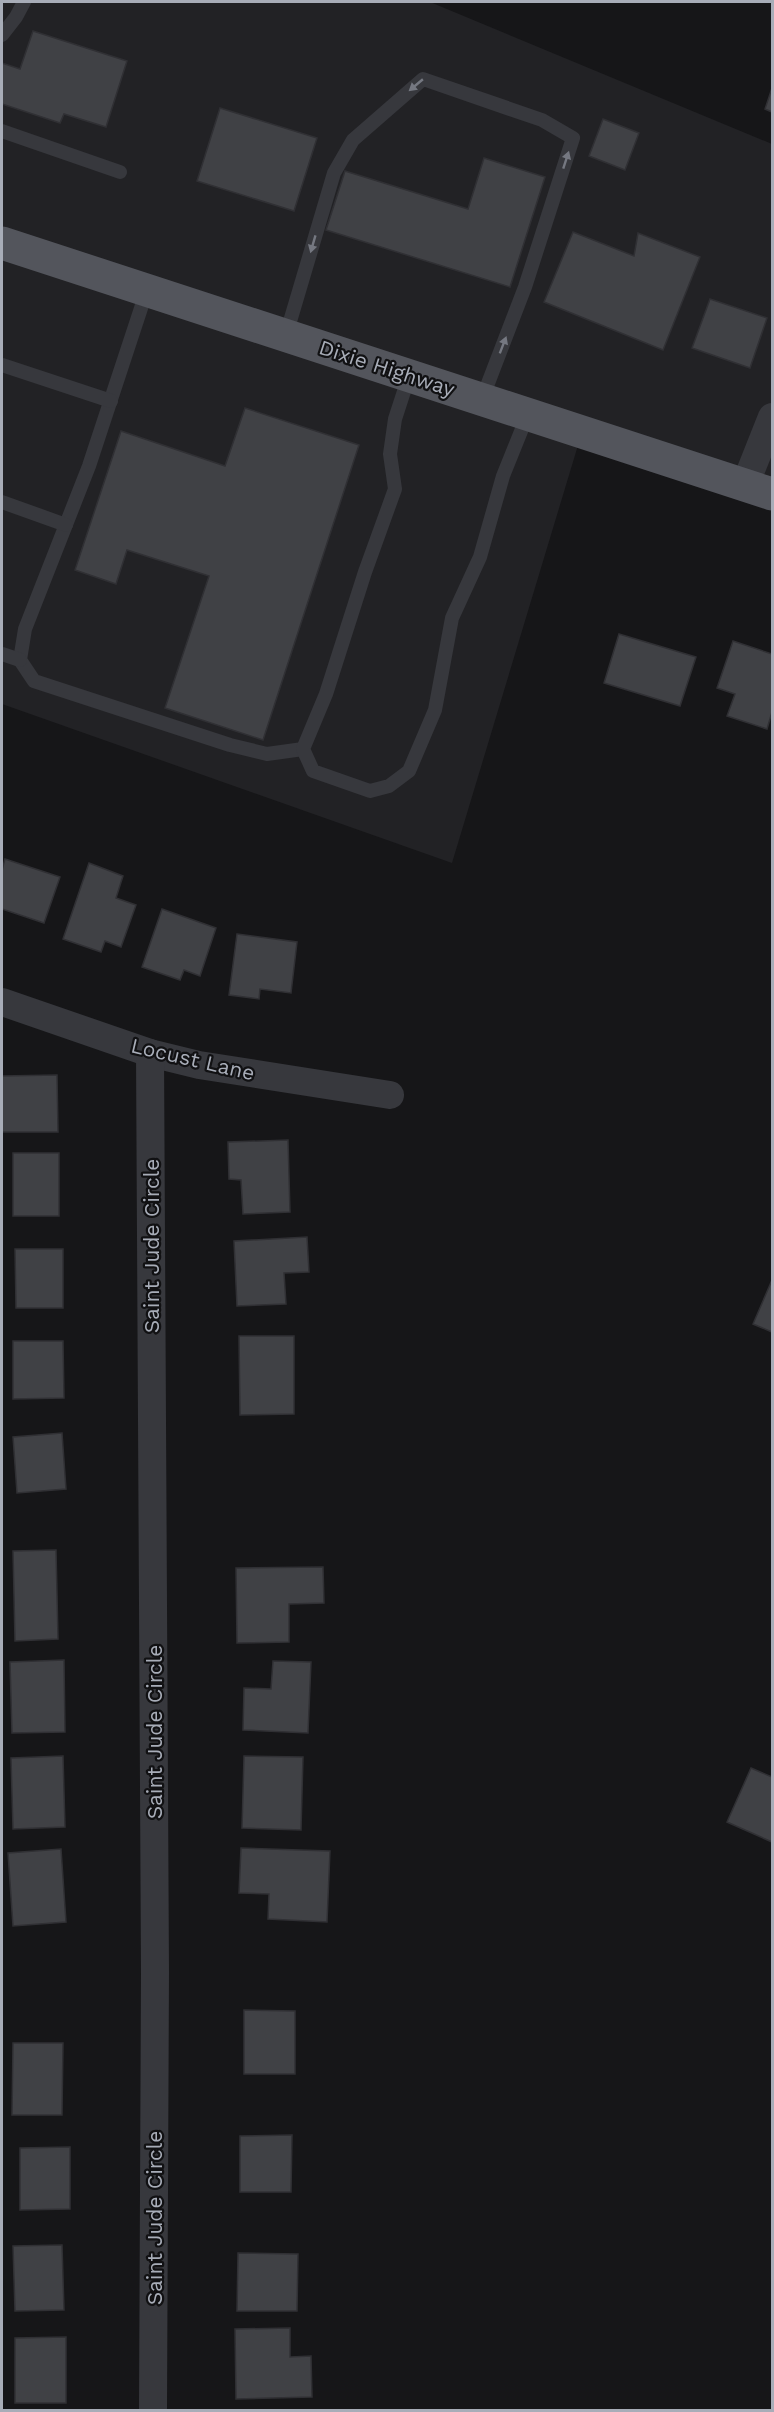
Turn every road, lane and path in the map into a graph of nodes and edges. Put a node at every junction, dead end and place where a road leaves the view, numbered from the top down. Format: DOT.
graph roads {
  1 [pos="24,2"];
  2 [pos="2,35"];
  3 [pos="2,131"];
  4 [pos="120,172"];
  5 [pos="2,243"];
  6 [pos="147,290"];
  7 [pos="286,336"];
  8 [pos="2,365"];
  9 [pos="409,376"];
  10 [pos="482,399"];
  11 [pos="111,401"];
  12 [pos="528,414"];
  13 [pos="772,417"];
  14 [pos="759,489"];
  15 [pos="2,502"];
  16 [pos="66,525"];
  17 [pos="2,654"];
  18 [pos="20,660"];
  19 [pos="303,749"];
  20 [pos="2,1002"];
  21 [pos="150,1053"];
  22 [pos="390,1095"];
  23 [pos="153,2410"];
  1 -- 2 [label="lane"];
  3 -- 4 [label="lane"];
  5 -- 6 [label="main road, Dixie Highway"];
  6 -- 7 [label="main road, Dixie Highway"];
  6 -- 11 [label="lane"];
  7 -- 9 [label="main road, Dixie Highway"];
  10 -- 7 [label="lane, one-way"];
  8 -- 11 [label="lane"];
  9 -- 10 [label="main road, Dixie Highway"];
  9 -- 19 [label="lane"];
  10 -- 12 [label="main road, Dixie Highway"];
  11 -- 16 [label="lane"];
  12 -- 14 [label="main road, Dixie Highway"];
  12 -- 19 [label="lane"];
  13 -- 14 [label="street"];
  15 -- 16 [label="lane"];
  16 -- 18 [label="lane"];
  17 -- 18 [label="lane"];
  18 -- 19 [label="lane"];
  20 -- 21 [label="street, Locust Lane"];
  21 -- 22 [label="street, Locust Lane"];
  21 -- 23 [label="street, Saint Jude Circle"];
}
